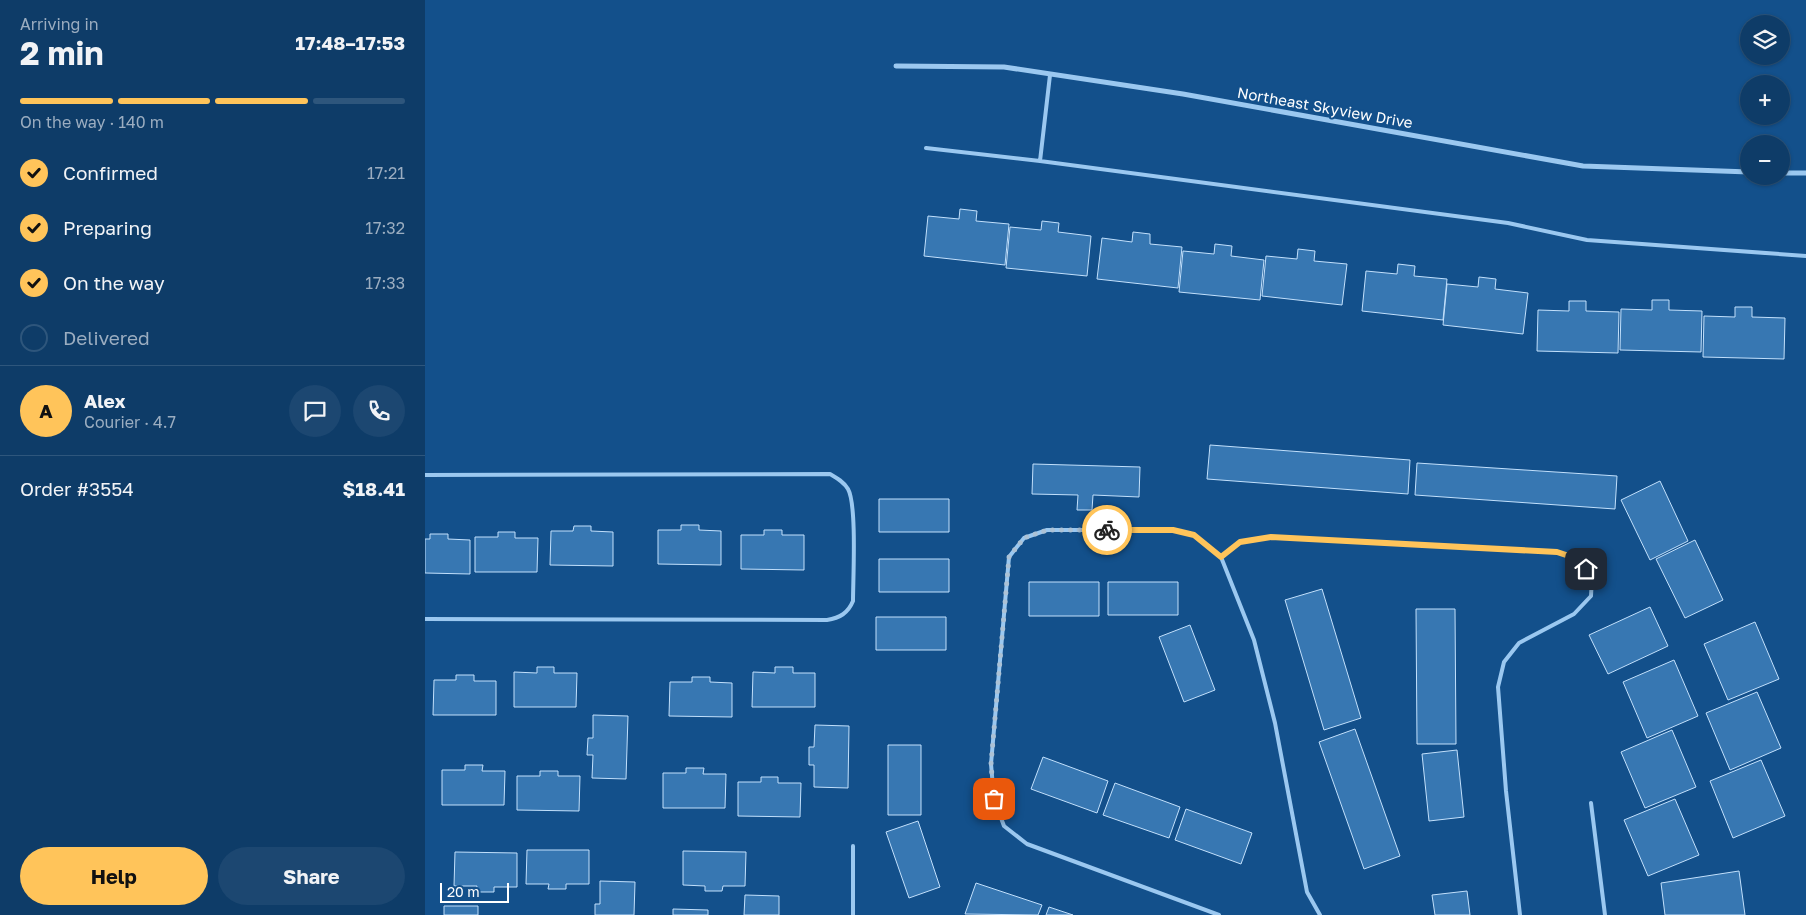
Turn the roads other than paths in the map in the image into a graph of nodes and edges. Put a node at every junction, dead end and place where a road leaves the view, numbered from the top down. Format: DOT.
graph roads {
  1 [pos="896,66"];
  2 [pos="1050,75"];
  3 [pos="926,148"];
  4 [pos="1040,161"];
  5 [pos="1740,172"];
  6 [pos="1790,173"];
  7 [pos="1806,173"];
  8 [pos="1806,256"];
  9 [pos="425,475"];
  10 [pos="1221,557"];
  11 [pos="425,619"];
  12 [pos="1591,803"];
  13 [pos="853,846"];
  14 [pos="853,915"];
  15 [pos="1219,915"];
  16 [pos="1320,915"];
  17 [pos="1520,915"];
  18 [pos="1605,915"];
  1 -- 2 [label="street, Northeast Skyview Drive"];
  2 -- 4 [label="lane"];
  2 -- 5 [label="street, Northeast Skyview Drive"];
  3 -- 4 [label="lane"];
  4 -- 8 [label="lane"];
  6 -- 7 [label="street"];
  9 -- 11 [label="lane"];
  10 -- 15 [label="lane"];
  10 -- 16 [label="lane"];
  10 -- 17 [label="lane"];
  12 -- 18 [label="lane"];
  13 -- 14 [label="lane"];
}
